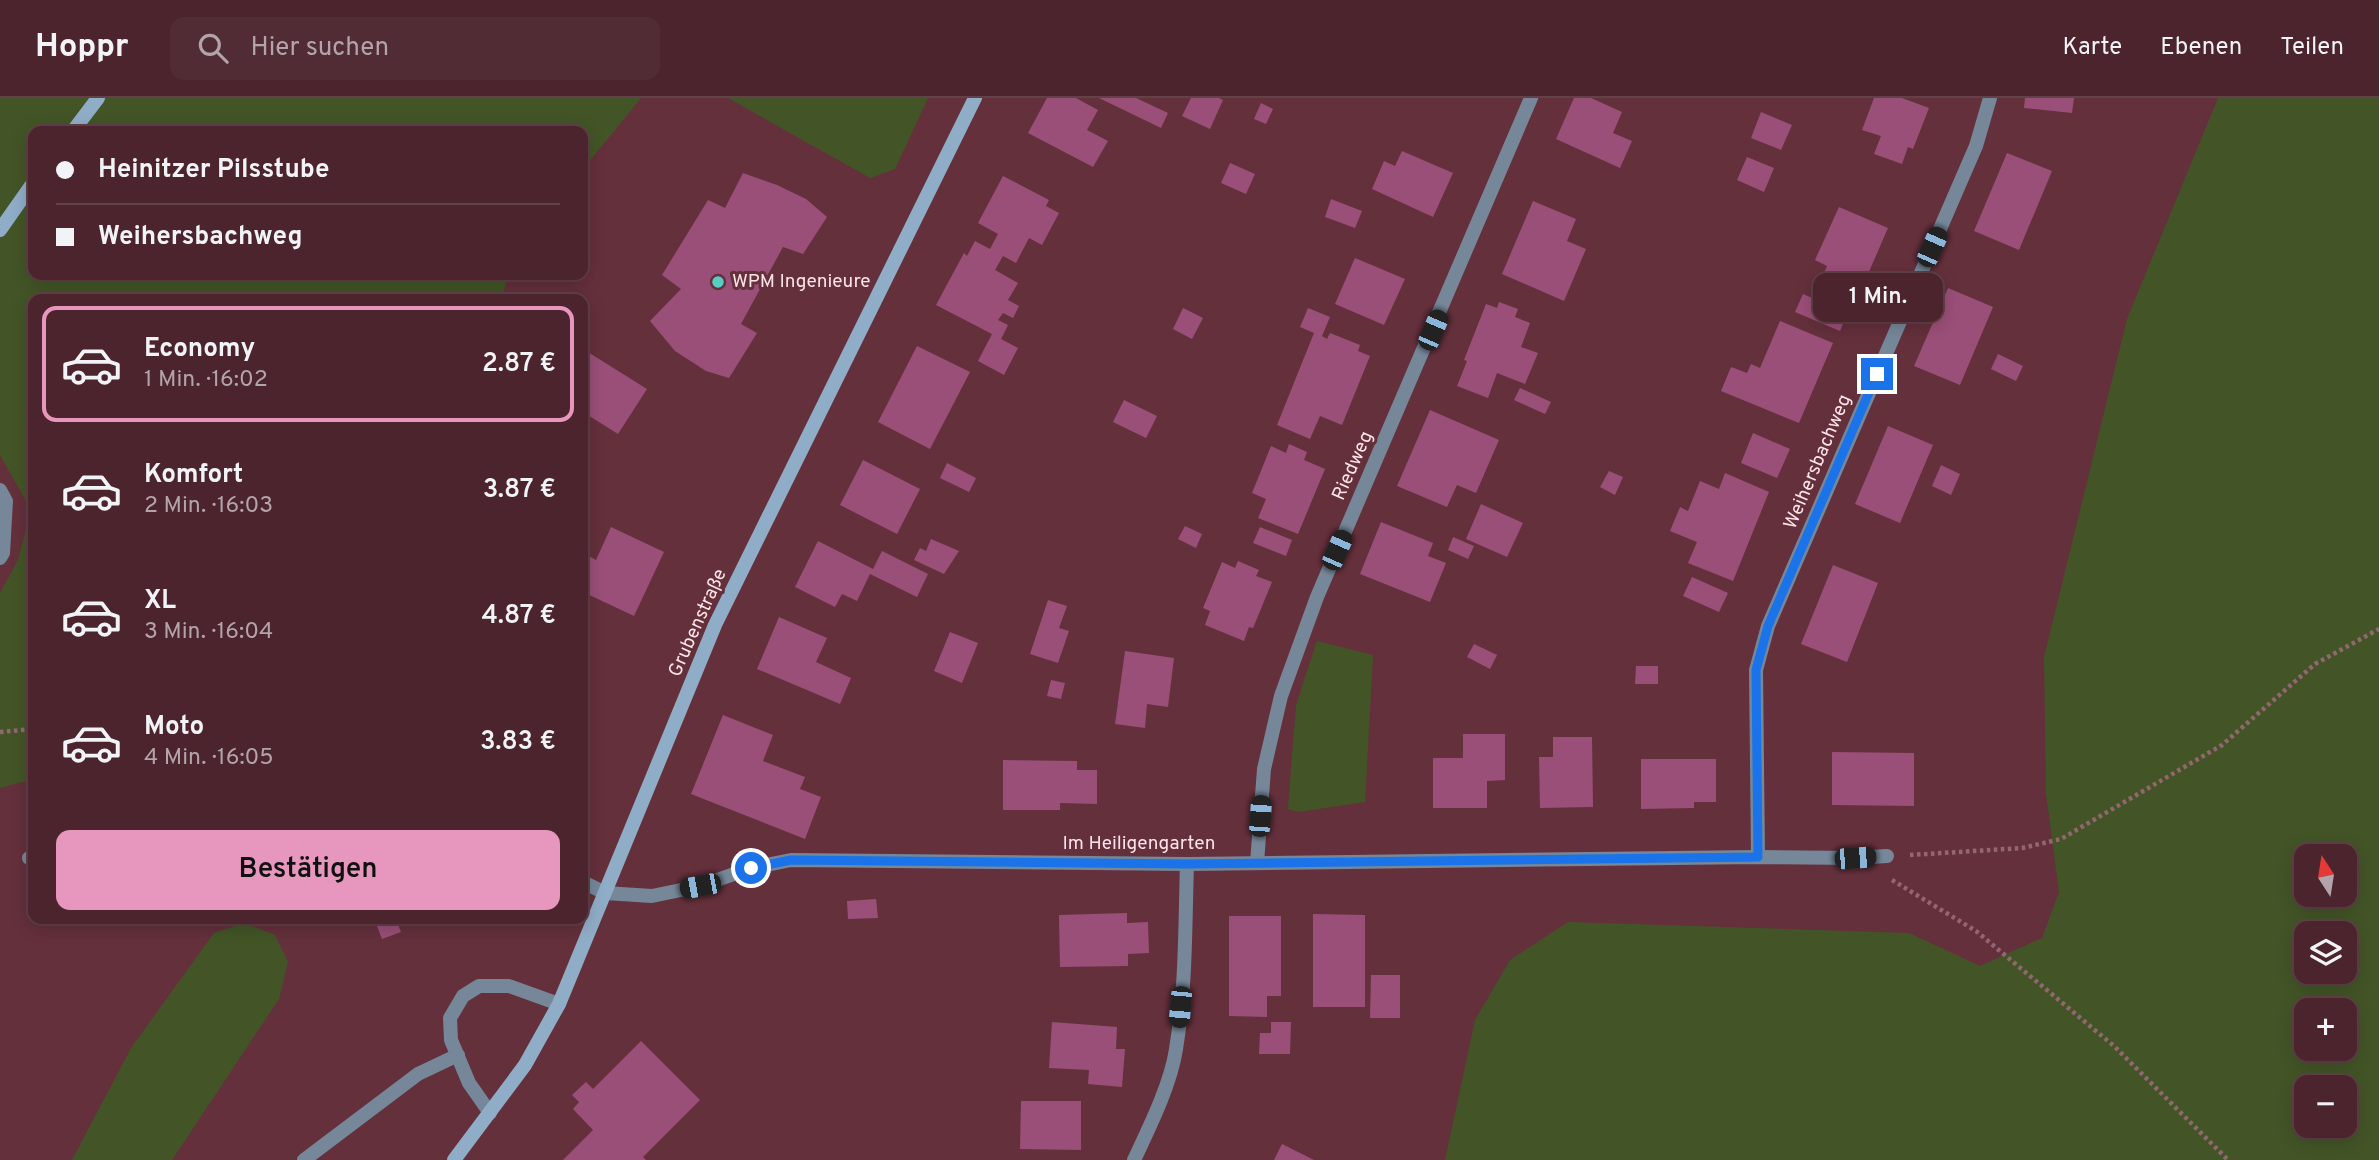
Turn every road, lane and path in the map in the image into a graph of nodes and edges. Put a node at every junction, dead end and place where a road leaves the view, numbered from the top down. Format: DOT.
graph roads {
  1 [pos="98,98"];
  2 [pos="975,98"];
  3 [pos="1531,98"];
  4 [pos="1990,98"];
  5 [pos="77,126"];
  6 [pos="28,190"];
  7 [pos="0,230"];
  8 [pos="0,489"];
  9 [pos="0,558"];
  10 [pos="2379,629"];
  11 [pos="28,729"];
  12 [pos="0,732"];
  13 [pos="1888,856"];
  14 [pos="1758,857"];
  15 [pos="1855,858"];
  16 [pos="1257,863"];
  17 [pos="1187,864"];
  18 [pos="588,884"];
  19 [pos="605,893"];
  20 [pos="559,1004"];
  21 [pos="457,1055"];
  22 [pos="490,1113"];
  23 [pos="304,1160"];
  24 [pos="454,1160"];
  25 [pos="1134,1160"];
  26 [pos="2228,1160"];
  1 -- 5 [label="street"];
  2 -- 19 [label="street, Grubenstraße"];
  3 -- 16 [label="street, Riedweg"];
  4 -- 14 [label="street, Weihersbachweg"];
  6 -- 7 [label="street"];
  8 -- 9 [label="street"];
  10 -- 13 [label="path"];
  11 -- 12 [label="path"];
  13 -- 15 [label="street, Im Heiligengarten"];
  14 -- 15 [label="street, Im Heiligengarten"];
  14 -- 16 [label="street, Im Heiligengarten"];
  15 -- 26 [label="path"];
  16 -- 17 [label="street, Im Heiligengarten"];
  17 -- 19 [label="street, Im Heiligengarten"];
  17 -- 25 [label="street"];
  18 -- 19 [label="street"];
  19 -- 20 [label="street, Grubenstraße"];
  20 -- 21 [label="street"];
  20 -- 22 [label="street, Grubenstraße"];
  21 -- 22 [label="street"];
  21 -- 23 [label="street"];
  22 -- 24 [label="street, Grubenstraße"];
}
